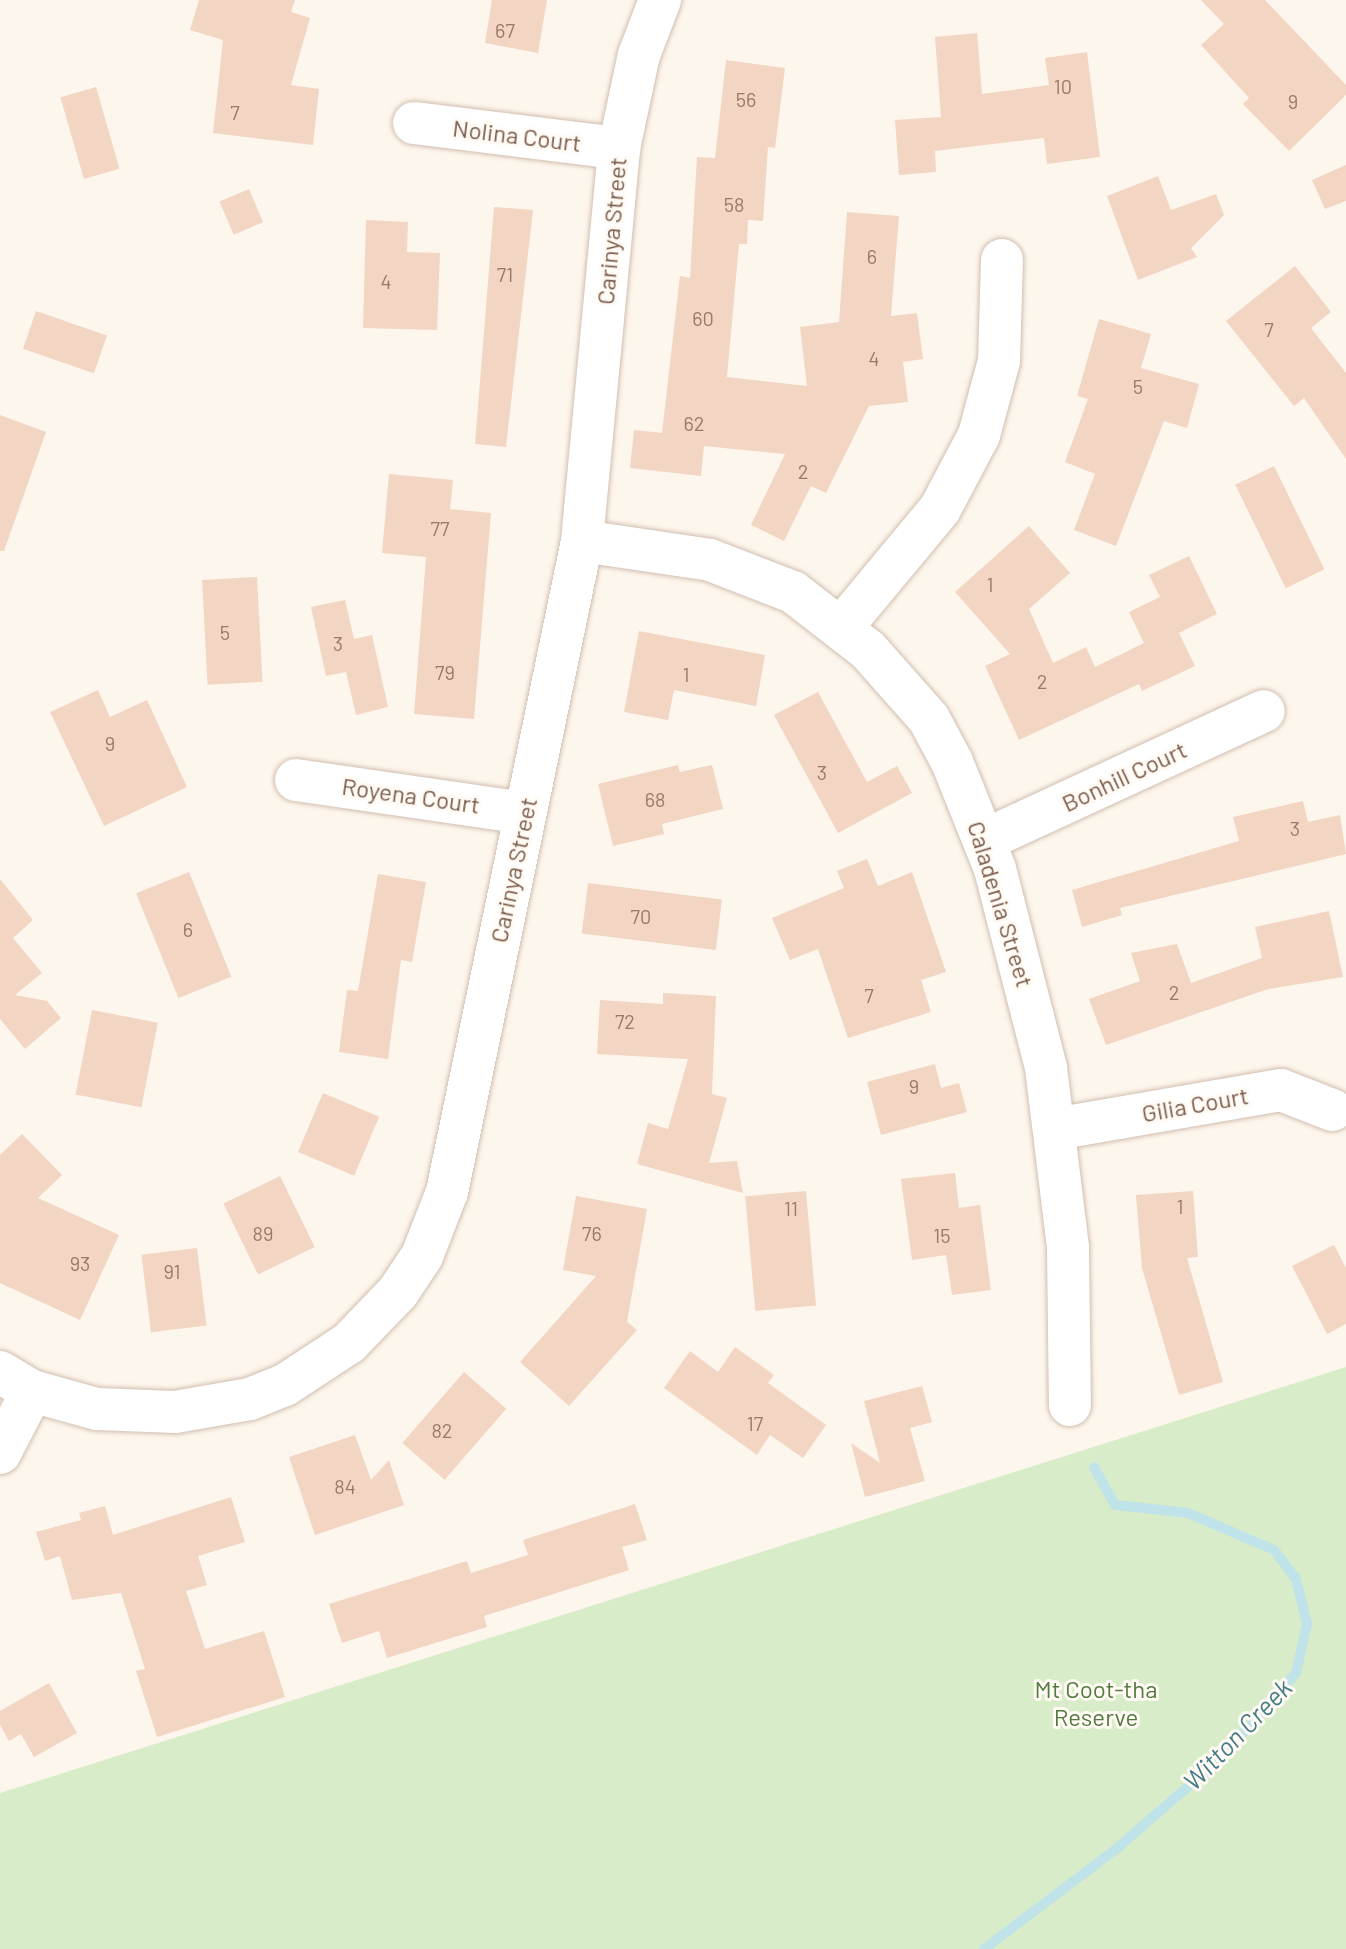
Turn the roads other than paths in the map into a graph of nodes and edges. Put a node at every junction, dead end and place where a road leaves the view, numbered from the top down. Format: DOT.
graph roads {
  1 [pos="660,0"];
  2 [pos="414,123"];
  3 [pos="619,148"];
  4 [pos="1002,260"];
  5 [pos="582,541"];
  6 [pos="842,627"];
  7 [pos="1264,711"];
  8 [pos="296,780"];
  9 [pos="525,813"];
  10 [pos="985,840"];
  11 [pos="1332,1110"];
  12 [pos="1055,1129"];
  13 [pos="16,1382"];
  14 [pos="1070,1405"];
  15 [pos="0,1453"];
  1 -- 3 [label="street, Carinya Street"];
  2 -- 3 [label="street, Nolina Court"];
  3 -- 5 [label="street, Carinya Street"];
  4 -- 6 [label="street"];
  5 -- 6 [label="street, Caladenia Street"];
  5 -- 9 [label="street, Carinya Street"];
  6 -- 10 [label="street, Caladenia Street"];
  7 -- 10 [label="street, Bonhill Court"];
  8 -- 9 [label="street, Royena Court"];
  9 -- 13 [label="street, Carinya Street"];
  10 -- 12 [label="street, Caladenia Street"];
  11 -- 12 [label="street, Gilia Court"];
  12 -- 14 [label="street, Caladenia Street"];
  13 -- 15 [label="street"];
}
